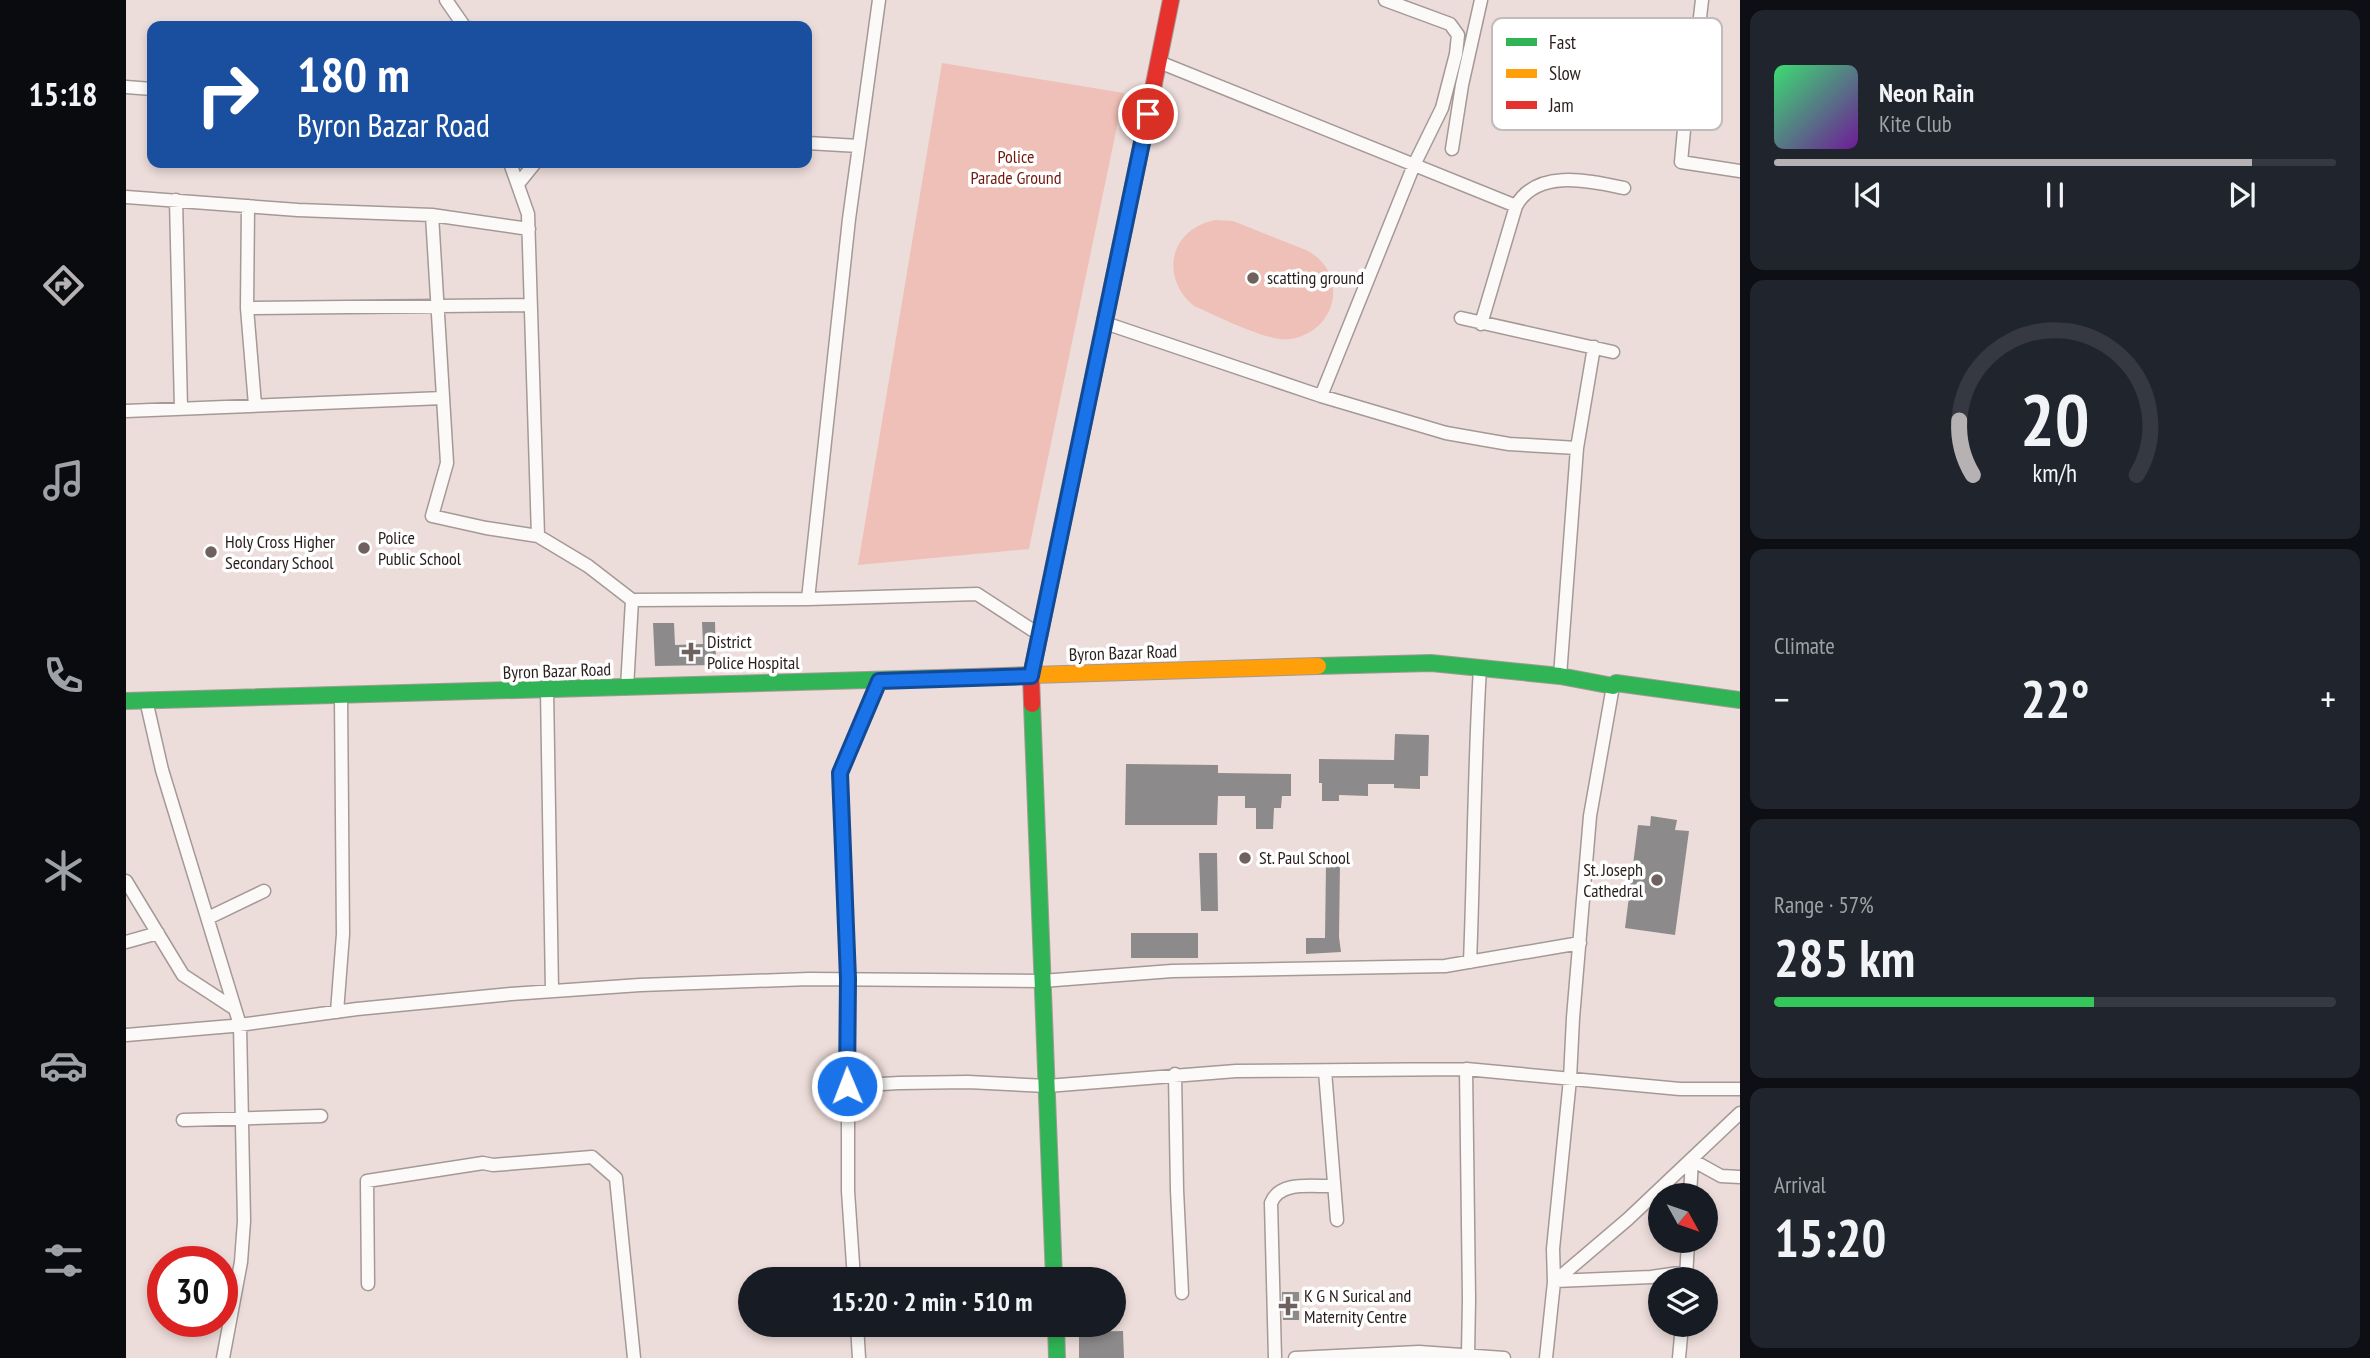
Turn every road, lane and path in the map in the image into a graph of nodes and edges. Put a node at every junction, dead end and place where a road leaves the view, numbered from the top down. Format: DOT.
graph roads {
  1 [pos="446,0"];
  2 [pos="879,0"];
  3 [pos="1171,0"];
  4 [pos="1385,0"];
  5 [pos="1481,0"];
  6 [pos="1702,0"];
  7 [pos="1700,18"];
  8 [pos="455,21"];
  9 [pos="1158,62"];
  10 [pos="126,87"];
  11 [pos="147,89"];
  12 [pos="1685,130"];
  13 [pos="812,143"];
  14 [pos="859,146"];
  15 [pos="1452,149"];
  16 [pos="1414,165"];
  17 [pos="512,168"];
  18 [pos="531,168"];
  19 [pos="1740,171"];
  20 [pos="518,184"];
  21 [pos="1625,188"];
  22 [pos="126,197"];
  23 [pos="176,200"];
  24 [pos="248,206"];
  25 [pos="1516,206"];
  26 [pos="432,215"];
  27 [pos="528,229"];
  28 [pos="530,305"];
  29 [pos="437,306"];
  30 [pos="247,308"];
  31 [pos="1461,318"];
  32 [pos="1105,323"];
  33 [pos="1481,324"];
  34 [pos="1594,347"];
  35 [pos="1613,352"];
  36 [pos="1321,396"];
  37 [pos="443,398"];
  38 [pos="255,405"];
  39 [pos="181,408"];
  40 [pos="126,411"];
  41 [pos="1577,448"];
  42 [pos="538,536"];
  43 [pos="808,599"];
  44 [pos="632,600"];
  45 [pos="1040,635"];
  46 [pos="1480,668"];
  47 [pos="1031,676"];
  48 [pos="1560,676"];
  49 [pos="879,681"];
  50 [pos="1614,686"];
  51 [pos="627,688"];
  52 [pos="547,690"];
  53 [pos="341,696"];
  54 [pos="146,700"];
  55 [pos="1740,700"];
  56 [pos="126,701"];
  57 [pos="126,881"];
  58 [pos="264,891"];
  59 [pos="208,918"];
  60 [pos="158,933"];
  61 [pos="126,942"];
  62 [pos="1580,943"];
  63 [pos="1470,962"];
  64 [pos="848,979"];
  65 [pos="1042,981"];
  66 [pos="552,991"];
  67 [pos="235,1010"];
  68 [pos="337,1012"];
  69 [pos="240,1025"];
  70 [pos="126,1035"];
  71 [pos="1466,1069"];
  72 [pos="1325,1071"];
  73 [pos="1175,1074"];
  74 [pos="1570,1079"];
  75 [pos="847,1086"];
  76 [pos="1046,1086"];
  77 [pos="1740,1089"];
  78 [pos="1740,1113"];
  79 [pos="321,1116"];
  80 [pos="242,1118"];
  81 [pos="183,1120"];
  82 [pos="1692,1160"];
  83 [pos="1740,1177"];
  84 [pos="1691,1183"];
  85 [pos="1334,1186"];
  86 [pos="1337,1220"];
  87 [pos="853,1267"];
  88 [pos="1054,1267"];
  89 [pos="1648,1277"];
  90 [pos="1554,1282"];
  91 [pos="368,1284"];
  92 [pos="1182,1293"];
  93 [pos="858,1337"];
  94 [pos="1056,1337"];
  95 [pos="1681,1337"];
  96 [pos="1468,1356"];
  97 [pos="226,1357"];
  98 [pos="1338,1357"];
  99 [pos="634,1358"];
  100 [pos="859,1358"];
  101 [pos="1057,1358"];
  102 [pos="1275,1358"];
  103 [pos="1295,1358"];
  104 [pos="1504,1358"];
  105 [pos="1546,1358"];
  106 [pos="1679,1358"];
  1 -- 8 [label="street"];
  2 -- 14 [label="street"];
  3 -- 9 [label="street"];
  4 -- 16 [label="street"];
  5 -- 15 [label="street"];
  6 -- 7 [label="street"];
  9 -- 16 [label="street"];
  9 -- 32 [label="street"];
  10 -- 11 [label="street"];
  12 -- 19 [label="street"];
  13 -- 14 [label="street"];
  14 -- 43 [label="street"];
  16 -- 25 [label="street"];
  16 -- 36 [label="street"];
  17 -- 20 [label="street"];
  18 -- 20 [label="street"];
  20 -- 27 [label="street"];
  21 -- 25 [label="street"];
  22 -- 23 [label="street"];
  23 -- 24 [label="street"];
  23 -- 39 [label="street"];
  24 -- 26 [label="street"];
  24 -- 30 [label="street"];
  25 -- 33 [label="street"];
  26 -- 27 [label="street"];
  26 -- 29 [label="street"];
  27 -- 28 [label="street"];
  28 -- 29 [label="street"];
  28 -- 42 [label="street"];
  29 -- 30 [label="street"];
  29 -- 37 [label="street"];
  30 -- 38 [label="street"];
  31 -- 33 [label="street"];
  32 -- 36 [label="street"];
  32 -- 45 [label="street"];
  33 -- 34 [label="street"];
  34 -- 35 [label="street"];
  34 -- 41 [label="street"];
  36 -- 41 [label="street"];
  37 -- 38 [label="street"];
  37 -- 42 [label="street"];
  38 -- 39 [label="street"];
  39 -- 40 [label="street"];
  41 -- 48 [label="street"];
  42 -- 44 [label="street"];
  43 -- 44 [label="street"];
  43 -- 45 [label="street"];
  44 -- 51 [label="street"];
  45 -- 47 [label="street"];
  46 -- 47 [label="street, Byron Bazar Road"];
  46 -- 48 [label="street, Byron Bazar Road"];
  46 -- 63 [label="street"];
  47 -- 49 [label="street, Byron Bazar Road"];
  47 -- 65 [label="street"];
  48 -- 50 [label="street, Byron Bazar Road"];
  49 -- 51 [label="street, Byron Bazar Road"];
  49 -- 64 [label="street"];
  50 -- 55 [label="street, Byron Bazar Road"];
  50 -- 62 [label="street"];
  51 -- 52 [label="street, Byron Bazar Road"];
  52 -- 53 [label="street, Byron Bazar Road"];
  52 -- 66 [label="street"];
  53 -- 54 [label="street, Byron Bazar Road"];
  53 -- 68 [label="street"];
  54 -- 56 [label="street, Byron Bazar Road"];
  54 -- 59 [label="street"];
  57 -- 60 [label="street"];
  58 -- 59 [label="street"];
  59 -- 67 [label="street"];
  60 -- 61 [label="street"];
  60 -- 67 [label="street"];
  62 -- 63 [label="street"];
  62 -- 74 [label="street"];
  63 -- 65 [label="street"];
  64 -- 65 [label="street"];
  64 -- 66 [label="street"];
  64 -- 75 [label="street"];
  65 -- 76 [label="street"];
  66 -- 68 [label="street"];
  67 -- 69 [label="street"];
  68 -- 69 [label="street"];
  69 -- 70 [label="street"];
  69 -- 80 [label="street"];
  71 -- 72 [label="street"];
  71 -- 74 [label="street"];
  71 -- 96 [label="street"];
  72 -- 73 [label="street"];
  72 -- 85 [label="street"];
  73 -- 76 [label="street"];
  73 -- 92 [label="street"];
  74 -- 77 [label="street"];
  74 -- 90 [label="street"];
  75 -- 76 [label="street"];
  75 -- 87 [label="street"];
  76 -- 88 [label="street"];
  78 -- 82 [label="street"];
  79 -- 80 [label="street"];
  80 -- 81 [label="street"];
  80 -- 97 [label="street"];
  82 -- 83 [label="street"];
  82 -- 84 [label="street"];
  82 -- 90 [label="street"];
  85 -- 86 [label="street"];
  85 -- 102 [label="street"];
  89 -- 90 [label="street"];
  90 -- 105 [label="street"];
  91 -- 99 [label="street"];
  93 -- 100 [label="street"];
  94 -- 101 [label="street"];
  95 -- 106 [label="street"];
  96 -- 98 [label="street"];
  96 -- 104 [label="street"];
  98 -- 103 [label="street"];
}
